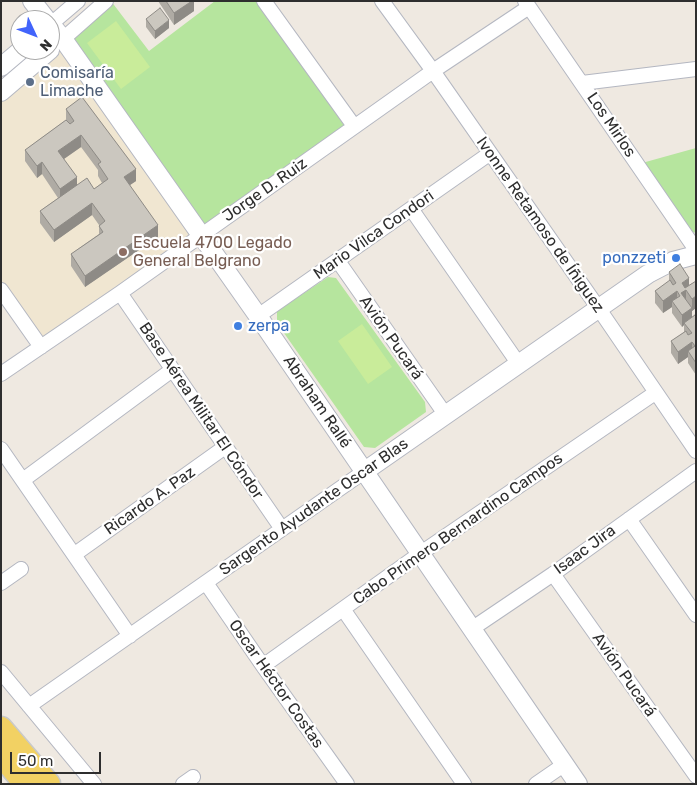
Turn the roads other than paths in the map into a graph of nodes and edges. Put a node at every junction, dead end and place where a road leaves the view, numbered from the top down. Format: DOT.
graph roads {
  1 [pos="78,1"];
  2 [pos="106,1"];
  3 [pos="264,1"];
  4 [pos="382,1"];
  5 [pos="527,4"];
  6 [pos="60,15"];
  7 [pos="60,41"];
  8 [pos="60,54"];
  9 [pos="38,60"];
  10 [pos="696,69"];
  11 [pos="433,71"];
  12 [pos="582,83"];
  13 [pos="1,92"];
  14 [pos="354,126"];
  15 [pos="489,154"];
  16 [pos="412,210"];
  17 [pos="200,236"];
  18 [pos="696,250"];
  19 [pos="696,255"];
  20 [pos="338,261"];
  21 [pos="1,290"];
  22 [pos="120,293"];
  23 [pos="599,309"];
  24 [pos="258,316"];
  25 [pos="41,347"];
  26 [pos="518,363"];
  27 [pos="172,370"];
  28 [pos="1,374"];
  29 [pos="655,394"];
  30 [pos="445,414"];
  31 [pos="225,447"];
  32 [pos="1,449"];
  33 [pos="696,451"];
  34 [pos="364,471"];
  35 [pos="696,471"];
  36 [pos="23,480"];
  37 [pos="629,519"];
  38 [pos="282,529"];
  39 [pos="422,553"];
  40 [pos="75,554"];
  41 [pos="21,569"];
  42 [pos="552,574"];
  43 [pos="1,583"];
  44 [pos="206,583"];
  45 [pos="343,609"];
  46 [pos="696,615"];
  47 [pos="473,628"];
  48 [pos="130,636"];
  49 [pos="263,666"];
  50 [pos="1,672"];
  51 [pos="29,706"];
  52 [pos="1,728"];
  53 [pos="1,755"];
  54 [pos="565,764"];
  55 [pos="696,776"];
  56 [pos="25,784"];
  57 [pos="49,784"];
  58 [pos="94,784"];
  59 [pos="347,784"];
  60 [pos="464,784"];
  61 [pos="536,784"];
  62 [pos="578,784"];
  1 -- 6 [label="street"];
  2 -- 7 [label="street"];
  3 -- 14 [label="street"];
  4 -- 11 [label="street, Ivonne Retamoso de Íñiguez"];
  5 -- 11 [label="street, Jorge D. Ruiz"];
  5 -- 12 [label="street, Los Mirlos"];
  8 -- 17 [label="street, Abraham Rallé"];
  9 -- 13 [label="street"];
  10 -- 12 [label="street"];
  11 -- 14 [label="street, Jorge D. Ruiz"];
  11 -- 15 [label="street, Ivonne Retamoso de Íñiguez"];
  12 -- 18 [label="street, Los Mirlos"];
  14 -- 17 [label="street, Jorge D. Ruiz"];
  15 -- 16 [label="street, Mario Vilca Condori"];
  15 -- 23 [label="street, Ivonne Retamoso de Íñiguez"];
  16 -- 20 [label="street, Mario Vilca Condori"];
  16 -- 26 [label="street"];
  17 -- 22 [label="street, Jorge D. Ruiz"];
  17 -- 24 [label="street, Abraham Rallé"];
  19 -- 23 [label="street, Sargento Ayudante Oscar Blas"];
  20 -- 24 [label="street, Mario Vilca Condori"];
  20 -- 30 [label="street, Avión Pucará"];
  21 -- 25 [label="street"];
  22 -- 25 [label="street, Jorge D. Ruiz"];
  22 -- 27 [label="street, Base Aérea Militar El Cóndor"];
  23 -- 26 [label="street, Sargento Ayudante Oscar Blas"];
  23 -- 29 [label="street, Ivonne Retamoso de Íñiguez"];
  24 -- 34 [label="street, Abraham Rallé"];
  25 -- 28 [label="street, Jorge D. Ruiz"];
  26 -- 30 [label="street, Sargento Ayudante Oscar Blas"];
  27 -- 31 [label="street, Base Aérea Militar El Cóndor"];
  27 -- 36 [label="street"];
  29 -- 33 [label="street, Ivonne Retamoso de Íñiguez"];
  29 -- 39 [label="street, Cabo Primero Bernardino Campos"];
  30 -- 34 [label="street, Sargento Ayudante Oscar Blas"];
  31 -- 38 [label="street, Base Aérea Militar El Cóndor"];
  31 -- 40 [label="street, Ricardo A. Paz"];
  32 -- 36 [label="street"];
  34 -- 38 [label="street, Sargento Ayudante Oscar Blas"];
  34 -- 39 [label="street, Abraham Rallé"];
  35 -- 37 [label="street, Isaac Jira"];
  36 -- 40 [label="street"];
  37 -- 42 [label="street, Isaac Jira"];
  37 -- 46 [label="street"];
  38 -- 44 [label="street, Sargento Ayudante Oscar Blas"];
  39 -- 45 [label="street, Cabo Primero Bernardino Campos"];
  39 -- 47 [label="street, Abraham Rallé"];
  40 -- 48 [label="street"];
  41 -- 43 [label="street"];
  42 -- 47 [label="street, Isaac Jira"];
  42 -- 55 [label="street, Avión Pucará"];
  44 -- 48 [label="street, Sargento Ayudante Oscar Blas"];
  44 -- 49 [label="street, Oscar Héctor Costas"];
  45 -- 49 [label="street, Cabo Primero Bernardino Campos"];
  45 -- 60 [label="street"];
  47 -- 54 [label="street, Abraham Rallé"];
  48 -- 51 [label="street, Sargento Ayudante Oscar Blas"];
  49 -- 59 [label="street, Oscar Héctor Costas"];
  50 -- 51 [label="street"];
  51 -- 58 [label="street"];
  52 -- 57 [label="main road"];
  53 -- 56 [label="main road"];
  54 -- 61 [label="street"];
  54 -- 62 [label="street, Abraham Rallé"];
}
